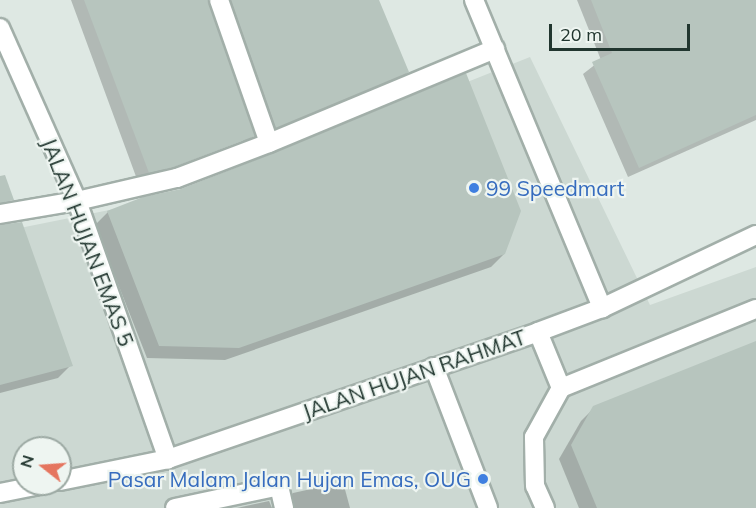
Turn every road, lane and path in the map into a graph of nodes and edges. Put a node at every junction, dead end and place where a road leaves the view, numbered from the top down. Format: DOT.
graph roads {
  1 [pos="219,0"];
  2 [pos="474,0"];
  3 [pos="0,28"];
  4 [pos="495,49"];
  5 [pos="269,143"];
  6 [pos="77,201"];
  7 [pos="0,214"];
  8 [pos="756,236"];
  9 [pos="602,308"];
  10 [pos="756,309"];
  11 [pos="538,332"];
  12 [pos="434,367"];
  13 [pos="561,387"];
  14 [pos="168,459"];
  15 [pos="72,479"];
  16 [pos="175,508"];
  17 [pos="284,508"];
  18 [pos="488,508"];
  19 [pos="545,508"];
  1 -- 5 [label="street"];
  2 -- 4 [label="street"];
  3 -- 6 [label="street, JALAN HUJAN EMAS 5"];
  4 -- 5 [label="street"];
  4 -- 9 [label="street"];
  5 -- 6 [label="street"];
  6 -- 7 [label="street"];
  6 -- 14 [label="street, JALAN HUJAN EMAS 5"];
  8 -- 9 [label="street, JALAN HUJAN RAHMAT"];
  9 -- 11 [label="street, JALAN HUJAN RAHMAT"];
  10 -- 13 [label="street"];
  11 -- 12 [label="street, JALAN HUJAN RAHMAT"];
  11 -- 13 [label="street"];
  12 -- 14 [label="street, JALAN HUJAN RAHMAT"];
  12 -- 18 [label="street"];
  13 -- 19 [label="street"];
  14 -- 15 [label="street, JALAN HUJAN RAHMAT"];
  16 -- 17 [label="street"];
}
